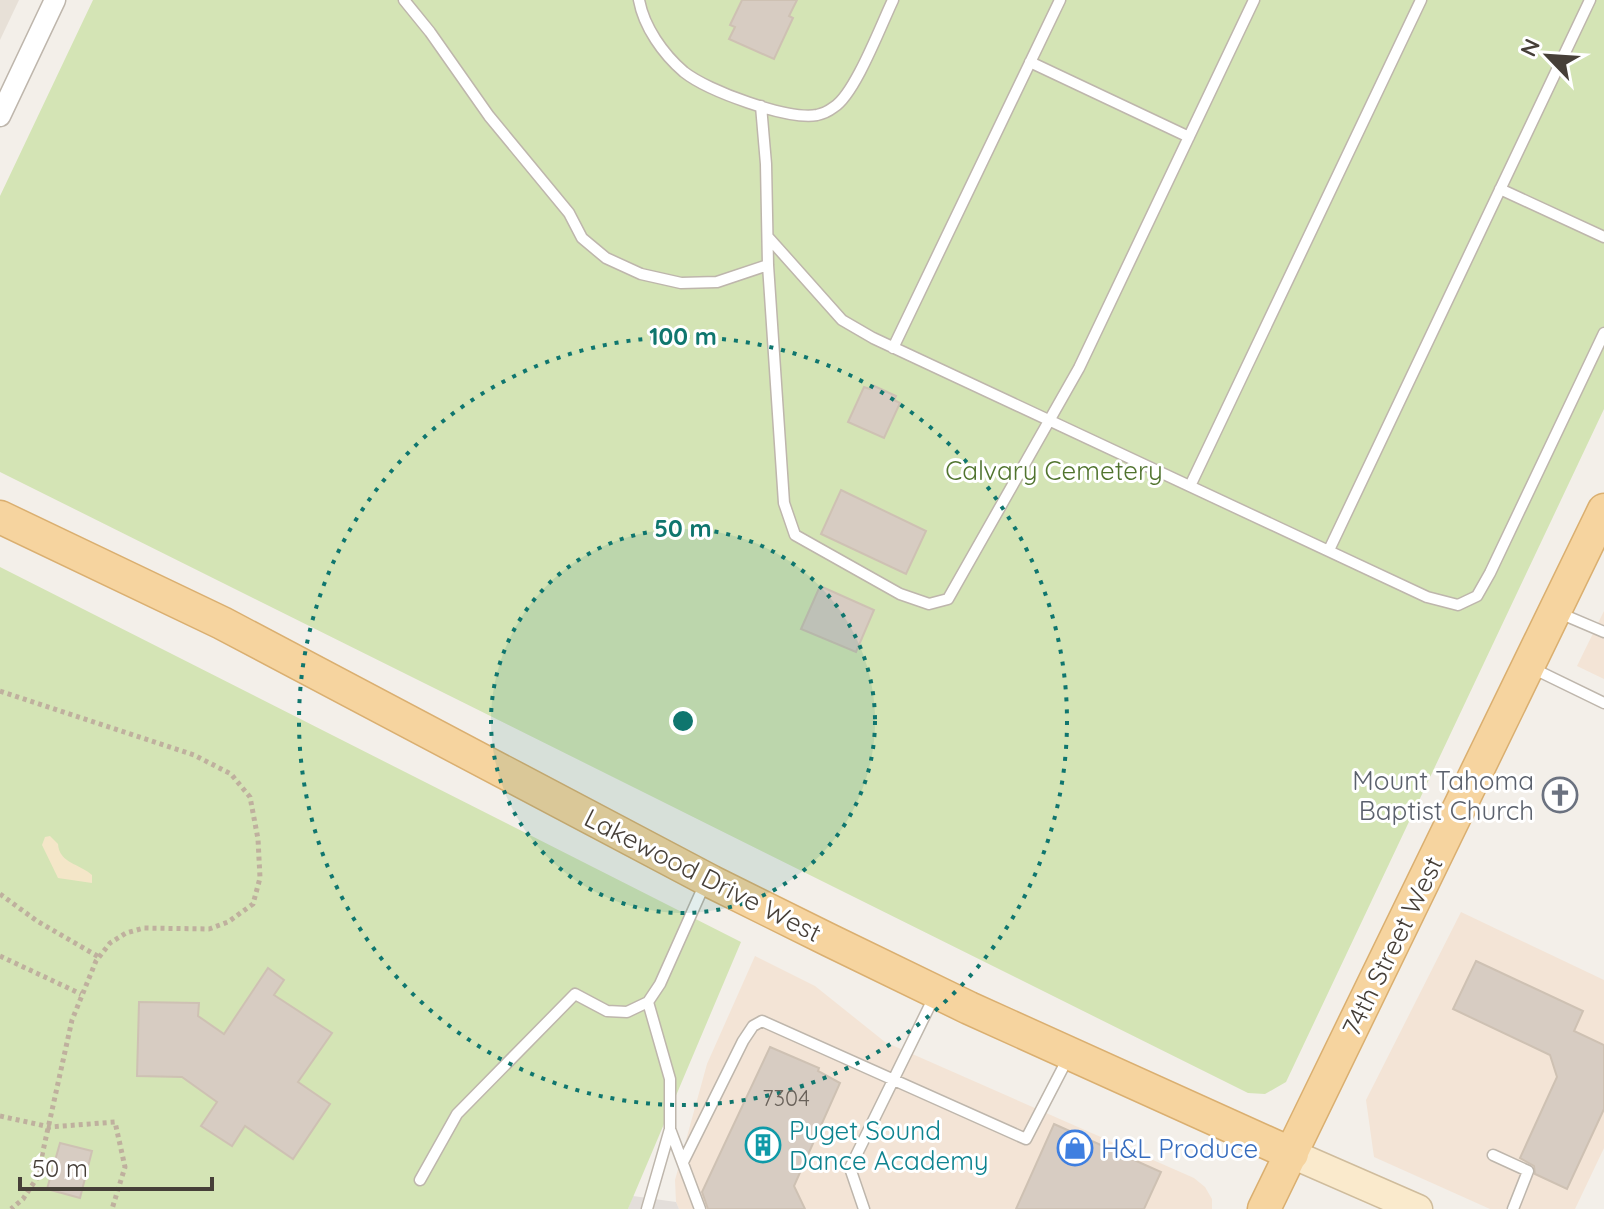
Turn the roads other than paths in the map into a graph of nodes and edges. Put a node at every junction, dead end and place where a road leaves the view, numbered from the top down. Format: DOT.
graph roads {
  1 [pos="55,0"];
  2 [pos="404,0"];
  3 [pos="639,0"];
  4 [pos="893,0"];
  5 [pos="1060,0"];
  6 [pos="1254,0"];
  7 [pos="1421,0"];
  8 [pos="1590,0"];
  9 [pos="1030,62"];
  10 [pos="761,106"];
  11 [pos="0,116"];
  12 [pos="1189,137"];
  13 [pos="1500,189"];
  14 [pos="768,237"];
  15 [pos="1604,237"];
  16 [pos="768,265"];
  17 [pos="1604,333"];
  18 [pos="893,348"];
  19 [pos="1050,421"];
  20 [pos="1190,486"];
  21 [pos="1604,510"];
  22 [pos="0,517"];
  23 [pos="1329,550"];
  24 [pos="1555,611"];
  25 [pos="1604,632"];
  26 [pos="1528,666"];
  27 [pos="1604,703"];
  28 [pos="707,880"];
  29 [pos="936,992"];
  30 [pos="648,1002"];
  31 [pos="1070,1054"];
  32 [pos="894,1078"];
  33 [pos="670,1129"];
  34 [pos="1292,1154"];
  35 [pos="1493,1155"];
  36 [pos="683,1162"];
  37 [pos="420,1180"];
  38 [pos="647,1209"];
  39 [pos="700,1209"];
  40 [pos="864,1209"];
  41 [pos="1264,1209"];
  42 [pos="1418,1209"];
  43 [pos="1513,1209"];
  1 -- 11 [label="street"];
  2 -- 16 [label="lane"];
  3 -- 10 [label="lane"];
  4 -- 10 [label="lane"];
  5 -- 9 [label="lane"];
  6 -- 12 [label="lane"];
  7 -- 20 [label="lane"];
  8 -- 13 [label="lane"];
  9 -- 12 [label="lane"];
  9 -- 18 [label="lane"];
  10 -- 14 [label="lane"];
  12 -- 19 [label="lane"];
  13 -- 15 [label="lane"];
  13 -- 23 [label="lane"];
  14 -- 16 [label="lane"];
  14 -- 18 [label="lane"];
  16 -- 19 [label="lane"];
  17 -- 23 [label="lane"];
  18 -- 19 [label="lane"];
  19 -- 20 [label="lane"];
  20 -- 23 [label="lane"];
  21 -- 24 [label="main road, 74th Street West"];
  22 -- 28 [label="main road, Lakewood Drive West"];
  24 -- 25 [label="lane"];
  24 -- 26 [label="main road, 74th Street West"];
  26 -- 27 [label="lane"];
  26 -- 34 [label="main road, 74th Street West"];
  28 -- 29 [label="main road, Lakewood Drive West"];
  28 -- 30 [label="lane"];
  29 -- 31 [label="main road, Lakewood Drive West"];
  29 -- 32 [label="lane"];
  30 -- 33 [label="lane"];
  30 -- 37 [label="lane"];
  31 -- 32 [label="lane"];
  31 -- 34 [label="main road, Lakewood Drive West"];
  32 -- 36 [label="lane"];
  32 -- 40 [label="lane"];
  33 -- 36 [label="lane"];
  33 -- 38 [label="lane"];
  34 -- 41 [label="main road, 74th Street West"];
  34 -- 42 [label="main road, Lakewood Drive West"];
  35 -- 43 [label="lane"];
  36 -- 39 [label="lane"];
}
